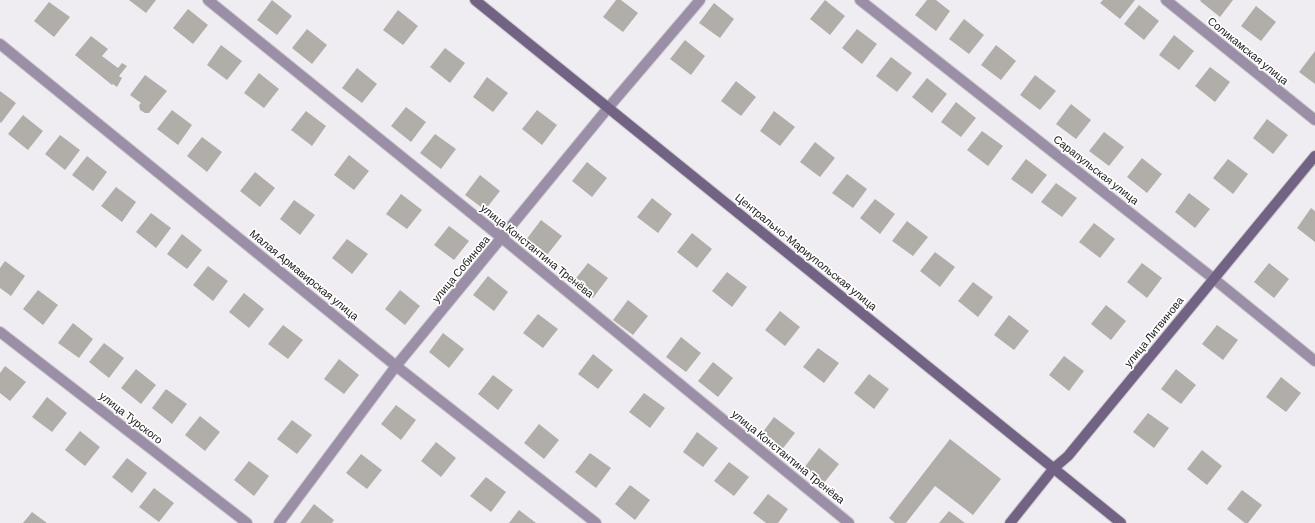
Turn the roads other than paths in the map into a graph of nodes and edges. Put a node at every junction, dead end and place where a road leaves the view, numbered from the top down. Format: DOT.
graph roads {
  1 [pos="208,0"];
  2 [pos="475,0"];
  3 [pos="700,0"];
  4 [pos="860,0"];
  5 [pos="1166,0"];
  6 [pos="0,44"];
  7 [pos="608,108"];
  8 [pos="1315,120"];
  9 [pos="1315,156"];
  10 [pos="502,238"];
  11 [pos="1214,279"];
  12 [pos="0,332"];
  13 [pos="1315,361"];
  14 [pos="396,366"];
  15 [pos="1054,468"];
  16 [pos="247,523"];
  17 [pos="279,523"];
  18 [pos="596,523"];
  19 [pos="849,523"];
  20 [pos="1010,523"];
  21 [pos="1121,523"];
  1 -- 10 [label="street, улица Константина Тренёва"];
  2 -- 7 [label="street, Центрально-Мариупольская улица"];
  3 -- 7 [label="street, улица Собинова"];
  4 -- 11 [label="street, Сарапульская улица"];
  5 -- 8 [label="street, Соликамская улица"];
  6 -- 14 [label="street, Малая Армавирская улица"];
  7 -- 10 [label="street, улица Собинова"];
  7 -- 15 [label="street, Центрально-Мариупольская улица"];
  9 -- 11 [label="street, улица Литвинова"];
  10 -- 14 [label="street, улица Собинова"];
  10 -- 19 [label="street, улица Константина Тренёва"];
  11 -- 13 [label="street, Сарапульская улица"];
  11 -- 15 [label="street, улица Литвинова"];
  12 -- 16 [label="street, улица Турского"];
  14 -- 17 [label="street, улица Собинова"];
  14 -- 18 [label="street, Малая Армавирская улица"];
  15 -- 20 [label="street, улица Литвинова"];
  15 -- 21 [label="street, Центрально-Мариупольская улица"];
}
